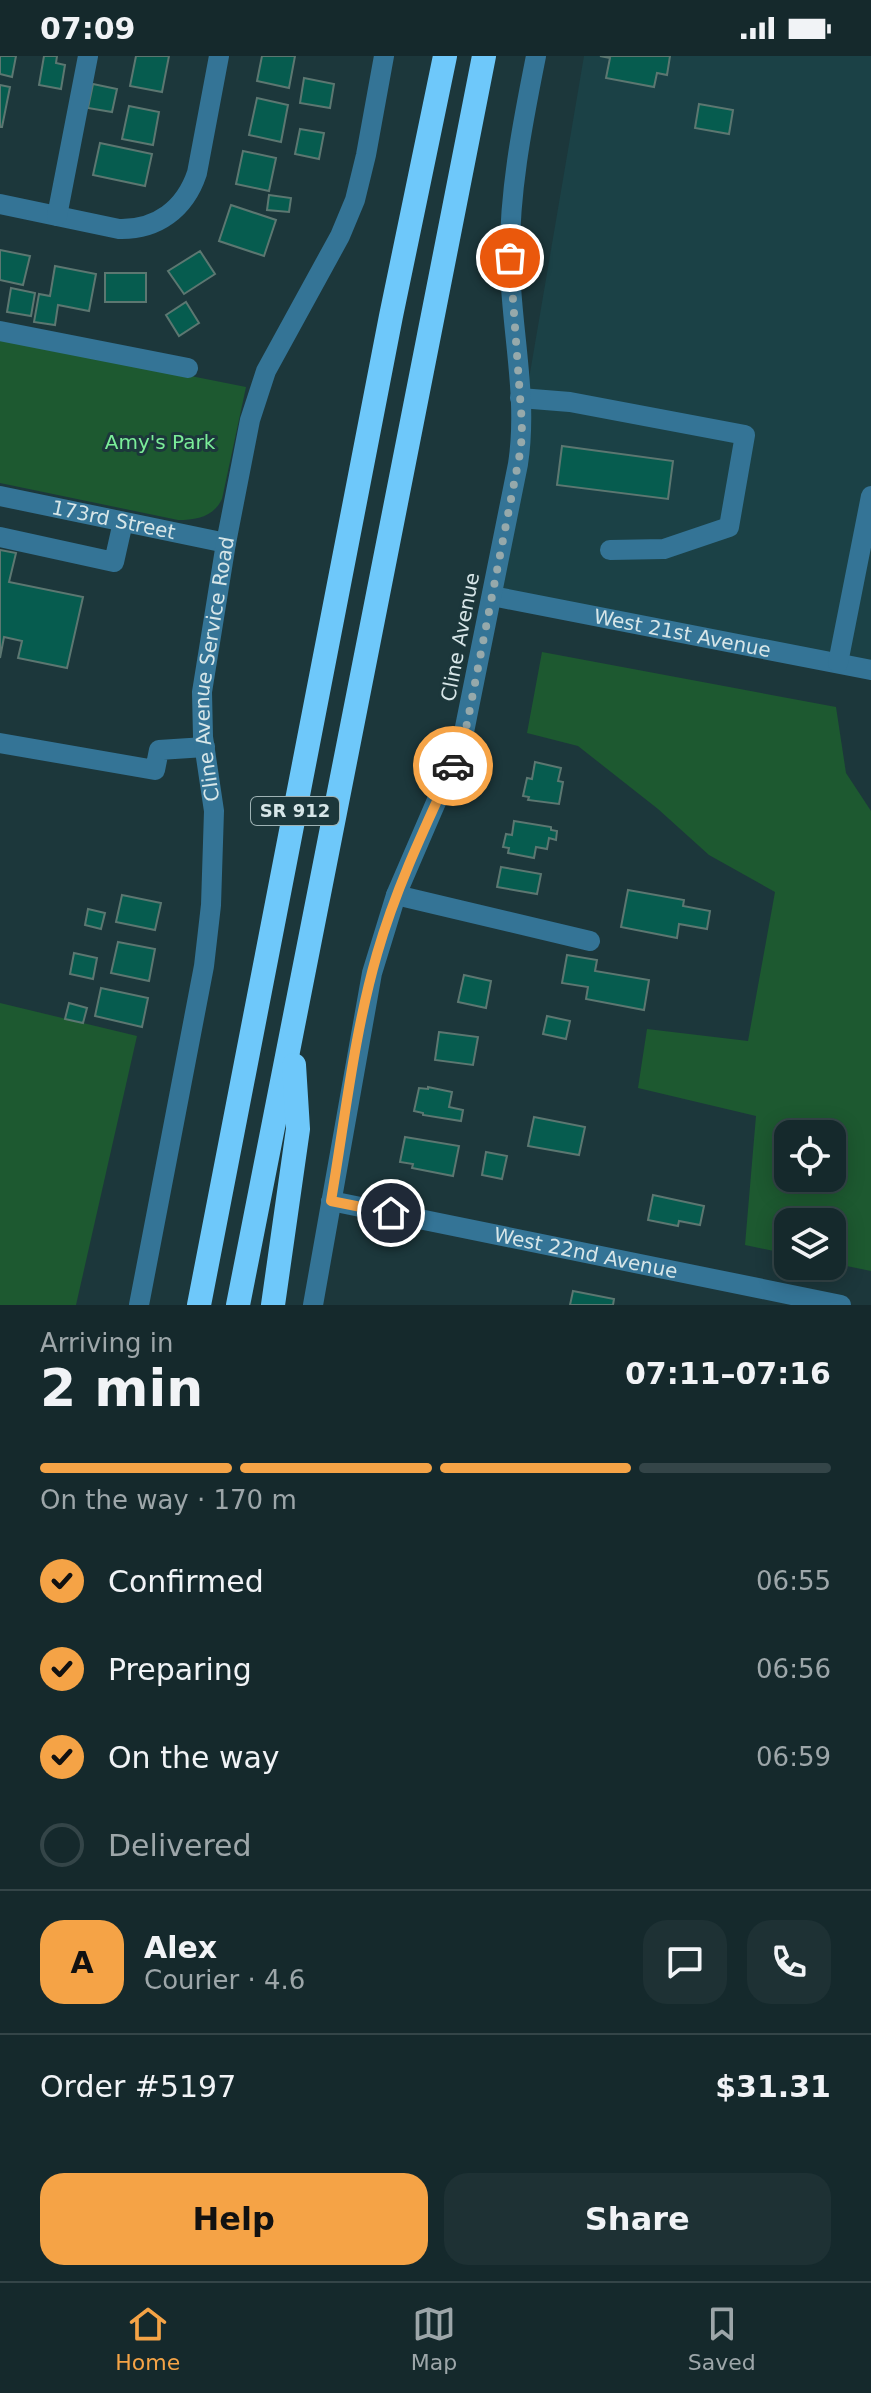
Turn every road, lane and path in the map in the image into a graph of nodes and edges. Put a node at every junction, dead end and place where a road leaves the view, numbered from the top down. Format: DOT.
graph roads {
  1 [pos="88,56"];
  2 [pos="219,56"];
  3 [pos="384,56"];
  4 [pos="445,56"];
  5 [pos="484,56"];
  6 [pos="536,56"];
  7 [pos="0,204"];
  8 [pos="57,216"];
  9 [pos="0,331"];
  10 [pos="188,368"];
  11 [pos="520,398"];
  12 [pos="0,496"];
  13 [pos="871,496"];
  14 [pos="123,522"];
  15 [pos="0,537"];
  16 [pos="226,543"];
  17 [pos="610,550"];
  18 [pos="492,596"];
  19 [pos="838,663"];
  20 [pos="871,670"];
  21 [pos="0,743"];
  22 [pos="205,747"];
  23 [pos="396,895"];
  24 [pos="590,941"];
  25 [pos="291,1034"];
  26 [pos="331,1201"];
  27 [pos="139,1305"];
  28 [pos="199,1305"];
  29 [pos="238,1305"];
  30 [pos="273,1305"];
  31 [pos="313,1305"];
  32 [pos="841,1305"];
  1 -- 8 [label="street"];
  2 -- 8 [label="street"];
  3 -- 16 [label="street, Cline Avenue Service Road"];
  4 -- 28 [label="highway, SR 912"];
  5 -- 25 [label="highway, SR 912"];
  6 -- 11 [label="street, Cline Avenue"];
  7 -- 8 [label="street"];
  9 -- 10 [label="street"];
  11 -- 17 [label="street"];
  11 -- 18 [label="street, Cline Avenue"];
  12 -- 14 [label="street, 173rd Street"];
  13 -- 19 [label="street"];
  14 -- 15 [label="street"];
  14 -- 16 [label="street, 173rd Street"];
  16 -- 22 [label="street, Cline Avenue Service Road"];
  18 -- 19 [label="street, West 21st Avenue"];
  18 -- 23 [label="street, Cline Avenue"];
  19 -- 20 [label="street, West 21st Avenue"];
  21 -- 22 [label="street"];
  22 -- 27 [label="street, Cline Avenue Service Road"];
  23 -- 24 [label="street"];
  23 -- 26 [label="street, Cline Avenue"];
  25 -- 29 [label="highway, SR 912"];
  25 -- 30 [label="highway"];
  26 -- 31 [label="street, Cline Avenue"];
  26 -- 32 [label="street, West 22nd Avenue"];
}
